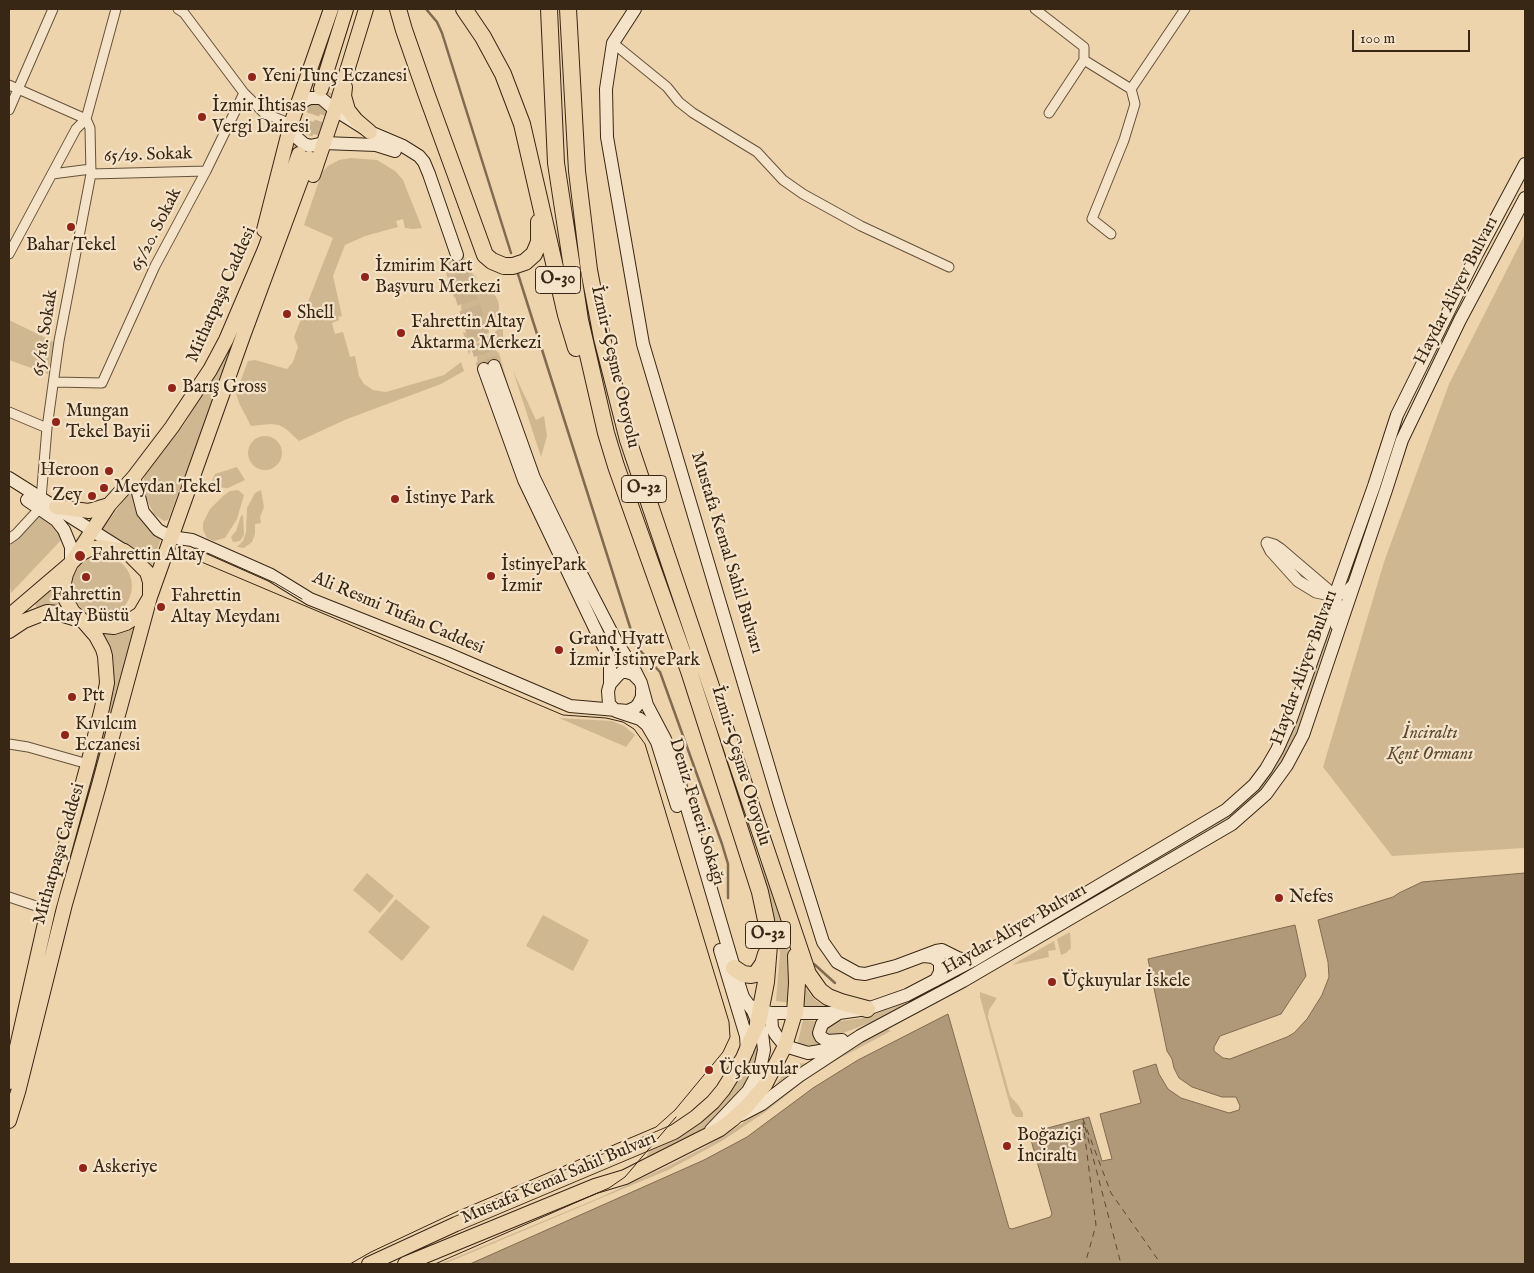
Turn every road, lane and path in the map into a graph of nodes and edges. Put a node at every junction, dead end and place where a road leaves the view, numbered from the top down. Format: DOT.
graph roads {
  1 [pos="53,9"];
  2 [pos="116,9"];
  3 [pos="331,9"];
  4 [pos="346,9"];
  5 [pos="356,9"];
  6 [pos="366,9"];
  7 [pos="398,9"];
  8 [pos="464,9"];
  9 [pos="549,9"];
  10 [pos="635,9"];
  11 [pos="1034,9"];
  12 [pos="1185,9"];
  13 [pos="183,10"];
  14 [pos="569,13"];
  15 [pos="613,43"];
  16 [pos="1084,60"];
  17 [pos="346,74"];
  18 [pos="9,85"];
  19 [pos="19,89"];
  20 [pos="1131,89"];
  21 [pos="244,93"];
  22 [pos="297,108"];
  23 [pos="9,110"];
  24 [pos="335,110"];
  25 [pos="1049,113"];
  26 [pos="86,118"];
  27 [pos="291,124"];
  28 [pos="522,124"];
  29 [pos="370,132"];
  30 [pos="324,143"];
  31 [pos="397,147"];
  32 [pos="1525,164"];
  33 [pos="206,171"];
  34 [pos="91,172"];
  35 [pos="52,174"];
  36 [pos="1510,193"];
  37 [pos="1524,199"];
  38 [pos="1111,234"];
  39 [pos="10,248"];
  40 [pos="453,256"];
  41 [pos="949,267"];
  42 [pos="226,340"];
  43 [pos="54,382"];
  44 [pos="225,386"];
  45 [pos="9,412"];
  46 [pos="47,428"];
  47 [pos="606,433"];
  48 [pos="134,477"];
  49 [pos="9,478"];
  50 [pos="1374,486"];
  51 [pos="9,487"];
  52 [pos="1386,490"];
  53 [pos="40,504"];
  54 [pos="109,505"];
  55 [pos="56,507"];
  56 [pos="92,531"];
  57 [pos="171,537"];
  58 [pos="9,539"];
  59 [pos="124,551"];
  60 [pos="71,563"];
  61 [pos="1355,583"];
  62 [pos="1335,596"];
  63 [pos="150,597"];
  64 [pos="9,616"];
  65 [pos="83,621"];
  66 [pos="9,631"];
  67 [pos="1321,680"];
  68 [pos="641,682"];
  69 [pos="610,684"];
  70 [pos="616,711"];
  71 [pos="9,745"];
  72 [pos="88,764"];
  73 [pos="9,897"];
  74 [pos="48,910"];
  75 [pos="795,939"];
  76 [pos="769,945"];
  77 [pos="924,956"];
  78 [pos="972,961"];
  79 [pos="730,971"];
  80 [pos="936,980"];
  81 [pos="867,1009"];
  82 [pos="760,1013"];
  83 [pos="795,1013"];
  84 [pos="839,1013"];
  85 [pos="860,1036"];
  86 [pos="16,1046"];
  87 [pos="785,1046"];
  88 [pos="747,1051"];
  89 [pos="9,1082"];
  90 [pos="733,1119"];
  91 [pos="9,1121"];
  92 [pos="706,1136"];
  93 [pos="369,1264"];
  94 [pos="405,1264"];
  1 -- 19 [label="street"];
  2 -- 26 [label="street"];
  3 -- 22 [label="main road"];
  4 -- 5 [label="main road"];
  6 -- 17 [label="main road"];
  7 -- 28 [label="highway"];
  8 -- 28 [label="highway, O-30"];
  9 -- 47 [label="highway, İzmir-Çeşme Otoyolu / O-32"];
  10 -- 15 [label="main road, Mustafa Kemal Sahil Bulvarı"];
  11 -- 16 [label="street"];
  12 -- 20 [label="street"];
  13 -- 21 [label="street"];
  14 -- 75 [label="highway, İzmir-Çeşme Otoyolu / O-32"];
  15 -- 41 [label="street"];
  15 -- 77 [label="main road, Mustafa Kemal Sahil Bulvarı"];
  16 -- 20 [label="street"];
  16 -- 25 [label="street"];
  17 -- 24 [label="main road"];
  17 -- 29 [label="main road"];
  18 -- 19 [label="street"];
  19 -- 23 [label="street"];
  19 -- 26 [label="street"];
  20 -- 38 [label="street"];
  21 -- 27 [label="street"];
  21 -- 33 [label="street, 65/20. Sokak"];
  22 -- 24 [label="main road"];
  22 -- 27 [label="main road"];
  24 -- 29 [label="main road"];
  24 -- 30 [label="main road"];
  26 -- 34 [label="street, 65/18. Sokak"];
  26 -- 35 [label="street"];
  27 -- 30 [label="main road"];
  27 -- 42 [label="main road"];
  28 -- 47 [label="highway, O-30"];
  29 -- 31 [label="main road"];
  30 -- 31 [label="main road"];
  30 -- 44 [label="main road"];
  31 -- 40 [label="main road"];
  32 -- 36 [label="main road, Haydar Aliyev Bulvarı"];
  33 -- 34 [label="street, 65/19. Sokak"];
  33 -- 43 [label="street, 65/20. Sokak"];
  34 -- 35 [label="street, 65/19. Sokak"];
  34 -- 43 [label="street, 65/18. Sokak"];
  35 -- 39 [label="street"];
  36 -- 37 [label="main road"];
  36 -- 50 [label="main road, Haydar Aliyev Bulvarı"];
  37 -- 52 [label="main road, Haydar Aliyev Bulvarı"];
  42 -- 44 [label="main road, Mithatpaşa Caddesi"];
  42 -- 48 [label="main road, Mithatpaşa Caddesi"];
  43 -- 46 [label="street, 65/18. Sokak"];
  44 -- 57 [label="main road, Mithatpaşa Caddesi"];
  45 -- 46 [label="street"];
  46 -- 53 [label="street, 65/18. Sokak"];
  47 -- 76 [label="highway, İzmir-Çeşme Otoyolu / O-32"];
  48 -- 54 [label="main road, Mithatpaşa Caddesi"];
  48 -- 57 [label="main road"];
  49 -- 53 [label="main road"];
  50 -- 52 [label="main road"];
  50 -- 62 [label="main road, Haydar Aliyev Bulvarı"];
  51 -- 53 [label="main road"];
  52 -- 61 [label="main road, Haydar Aliyev Bulvarı"];
  53 -- 55 [label="main road"];
  53 -- 58 [label="street"];
  53 -- 60 [label="main road"];
  54 -- 55 [label="main road"];
  54 -- 56 [label="main road, Mithatpaşa Caddesi"];
  55 -- 56 [label="main road"];
  56 -- 59 [label="main road"];
  56 -- 60 [label="main road, Mithatpaşa Caddesi"];
  57 -- 63 [label="main road, Mithatpaşa Caddesi"];
  57 -- 70 [label="main road, Ali Resmi Tufan Caddesi"];
  59 -- 60 [label="main road"];
  59 -- 63 [label="main road"];
  60 -- 64 [label="main road"];
  60 -- 65 [label="main road"];
  61 -- 62 [label="street"];
  61 -- 67 [label="main road, Haydar Aliyev Bulvarı"];
  62 -- 62 [label="street"];
  62 -- 67 [label="street"];
  62 -- 78 [label="main road, Haydar Aliyev Bulvarı"];
  63 -- 65 [label="main road"];
  63 -- 86 [label="main road, Mithatpaşa Caddesi"];
  65 -- 66 [label="main road"];
  65 -- 72 [label="main road, Mithatpaşa Caddesi"];
  67 -- 85 [label="main road, Haydar Aliyev Bulvarı"];
  68 -- 69 [label="main road"];
  68 -- 69 [label="main road, Deniz Feneri Sokağı"];
  68 -- 70 [label="main road"];
  68 -- 79 [label="main road, Deniz Feneri Sokağı"];
  69 -- 70 [label="main road"];
  70 -- 79 [label="main road, Deniz Feneri Sokağı"];
  71 -- 72 [label="street"];
  72 -- 74 [label="main road, Mithatpaşa Caddesi"];
  73 -- 74 [label="street"];
  74 -- 86 [label="main road, Mithatpaşa Caddesi"];
  75 -- 81 [label="highway"];
  75 -- 83 [label="highway, Mustafa Kemal Sahil Bulvarı"];
  76 -- 79 [label="highway"];
  76 -- 82 [label="highway, İzmir-Çeşme Otoyolu"];
  77 -- 78 [label="main road, Mustafa Kemal Sahil Bulvarı"];
  77 -- 80 [label="main road"];
  78 -- 80 [label="main road, Haydar Aliyev Bulvarı"];
  79 -- 82 [label="main road"];
  79 -- 88 [label="main road"];
  80 -- 81 [label="main road, Haydar Aliyev Bulvarı"];
  81 -- 84 [label="main road, Haydar Aliyev Bulvarı"];
  82 -- 83 [label="main road, Haydar Aliyev Bulvarı"];
  82 -- 87 [label="main road"];
  82 -- 88 [label="main road, Mustafa Kemal Sahil Bulvarı"];
  82 -- 92 [label="main road"];
  83 -- 84 [label="main road, Haydar Aliyev Bulvarı"];
  83 -- 87 [label="main road, Mustafa Kemal Sahil Bulvarı"];
  84 -- 85 [label="main road"];
  85 -- 87 [label="main road"];
  85 -- 90 [label="main road, Haydar Aliyev Bulvarı"];
  86 -- 89 [label="main road, Mithatpaşa Caddesi"];
  86 -- 91 [label="main road, Mithatpaşa Caddesi"];
  87 -- 90 [label="main road, Mustafa Kemal Sahil Bulvarı"];
  88 -- 93 [label="main road, Mustafa Kemal Sahil Bulvarı"];
  90 -- 92 [label="main road, Mustafa Kemal Sahil Bulvarı"];
  92 -- 94 [label="main road, Mustafa Kemal Sahil Bulvarı"];
}
